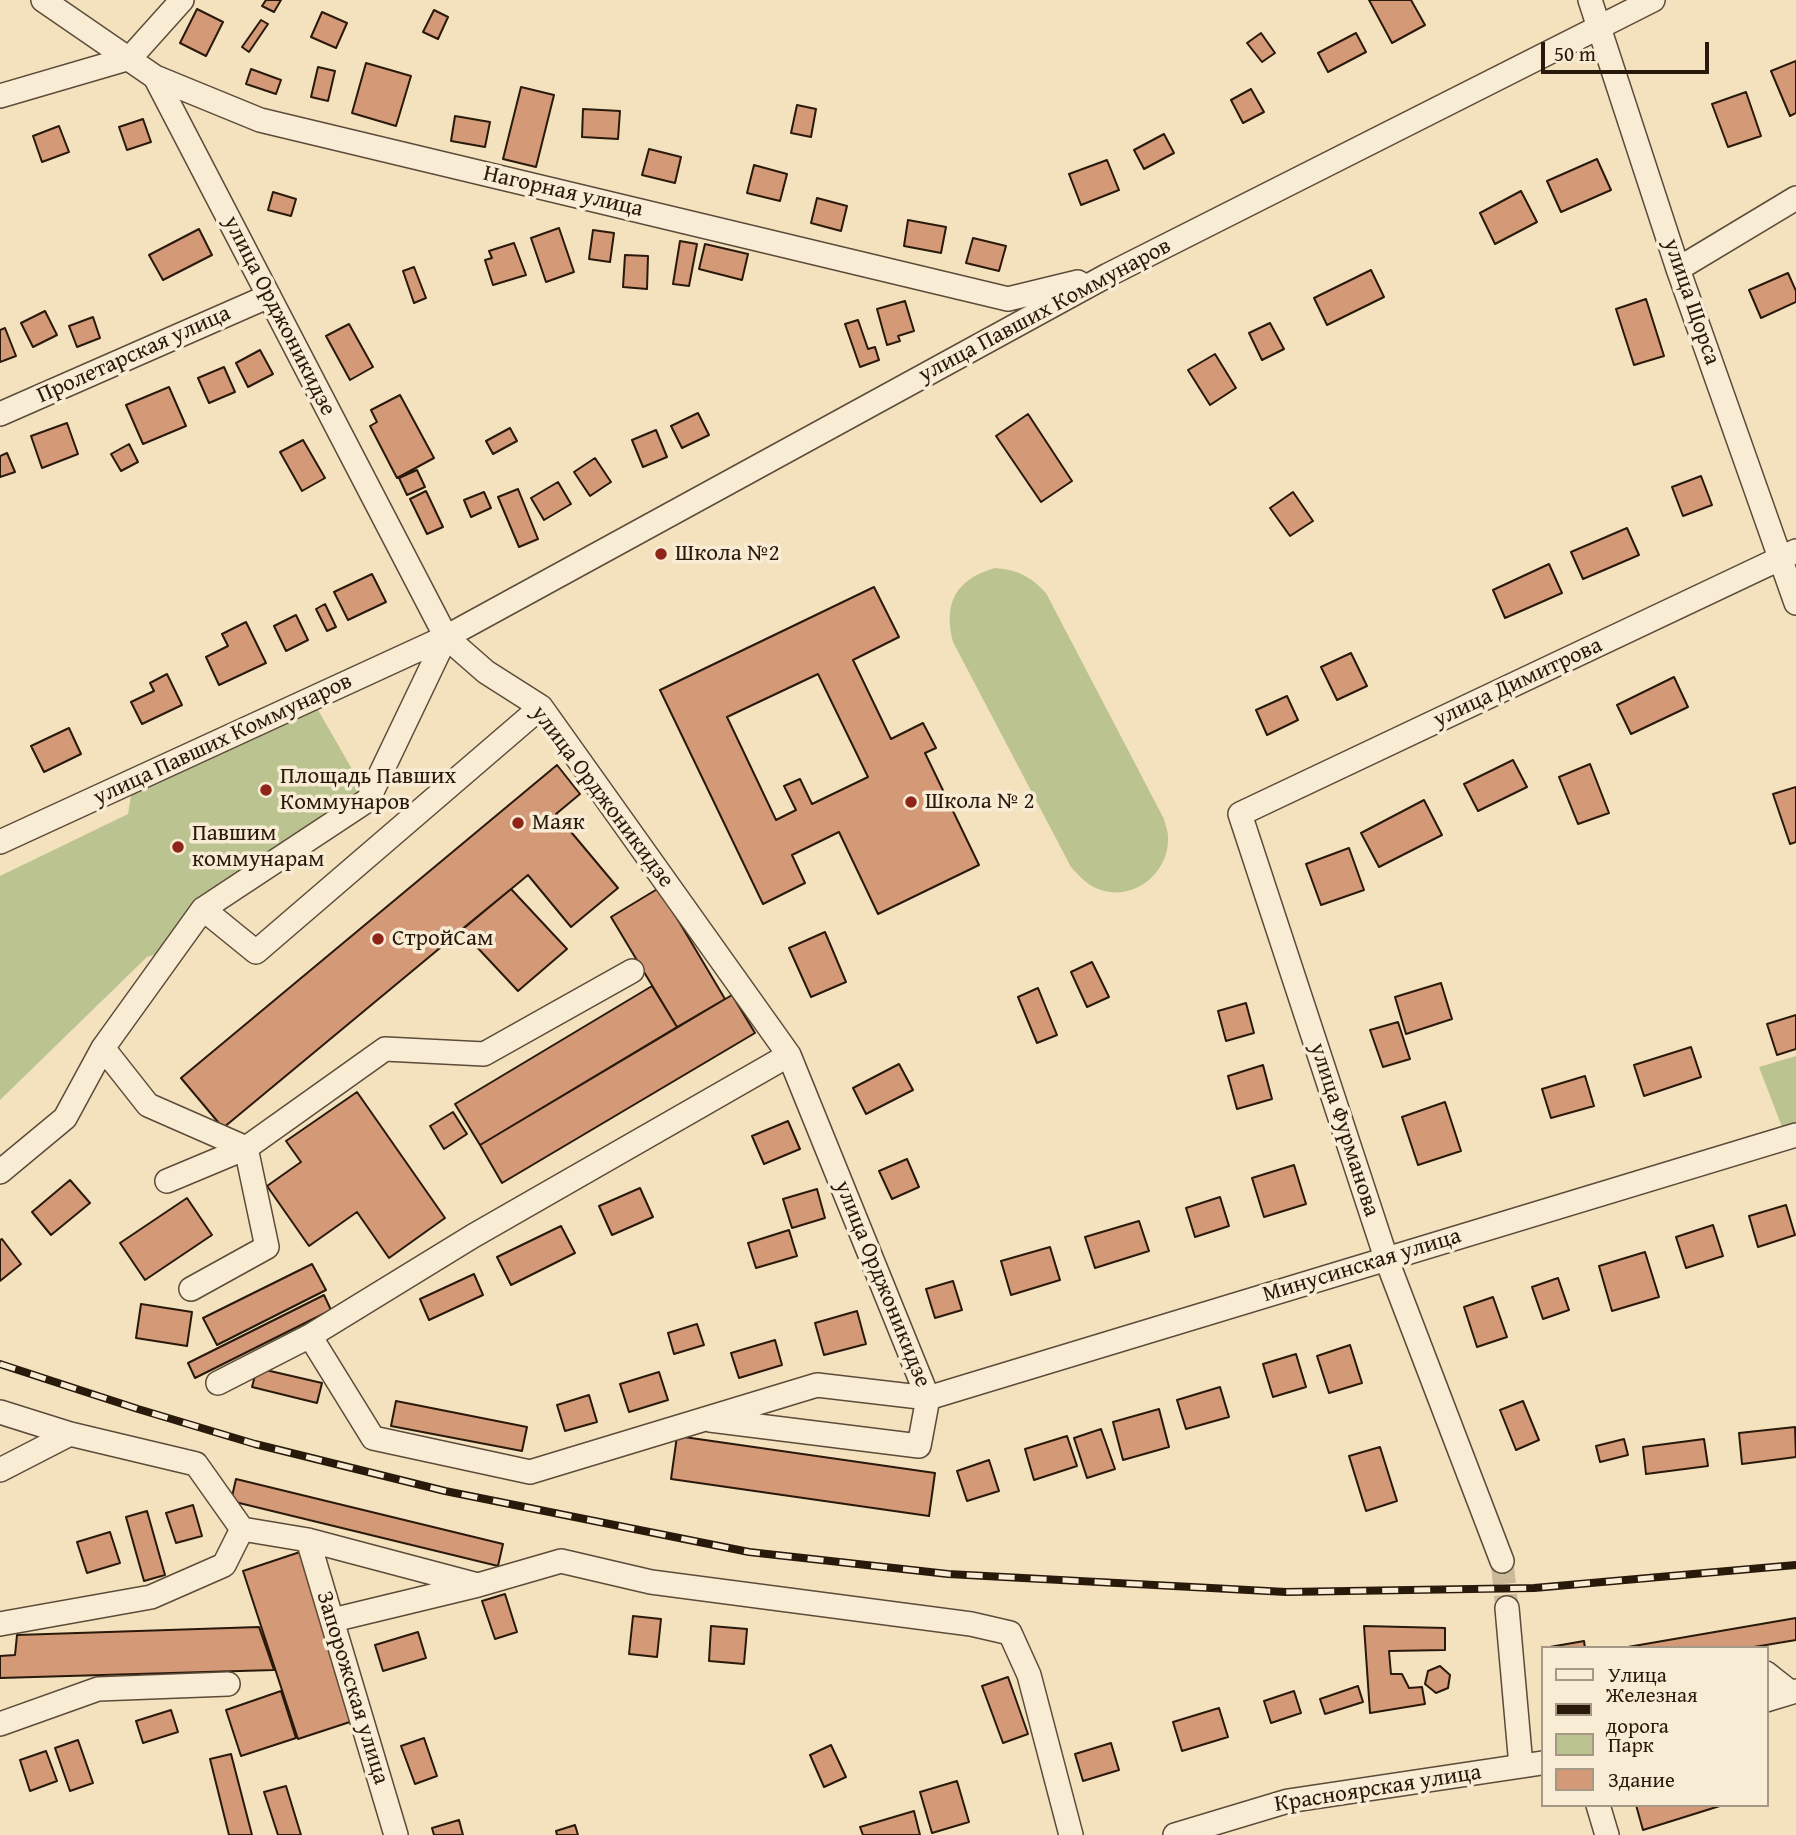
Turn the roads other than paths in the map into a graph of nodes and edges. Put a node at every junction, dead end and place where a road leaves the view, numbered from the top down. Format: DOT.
graph roads {
  1 [pos="43,0"];
  2 [pos="182,0"];
  3 [pos="1590,0"];
  4 [pos="1653,0"];
  5 [pos="1599,27"];
  6 [pos="130,58"];
  7 [pos="155,77"];
  8 [pos="0,96"];
  9 [pos="1796,198"];
  10 [pos="1678,269"];
  11 [pos="1108,275"];
  12 [pos="269,296"];
  13 [pos="0,414"];
  14 [pos="1788,556"];
  15 [pos="1796,603"];
  16 [pos="446,637"];
  17 [pos="541,707"];
  18 [pos="1240,814"];
  19 [pos="0,842"];
  20 [pos="203,909"];
  21 [pos="632,971"];
  22 [pos="103,1048"];
  23 [pos="789,1055"];
  24 [pos="1796,1135"];
  25 [pos="246,1148"];
  26 [pos="0,1172"];
  27 [pos="167,1181"];
  28 [pos="1386,1258"];
  29 [pos="191,1289"];
  30 [pos="310,1336"];
  31 [pos="218,1383"];
  32 [pos="929,1398"];
  33 [pos="0,1412"];
  34 [pos="700,1419"];
  35 [pos="70,1434"];
  36 [pos="0,1470"];
  37 [pos="242,1529"];
  38 [pos="308,1541"];
  39 [pos="1502,1561"];
  40 [pos="478,1585"];
  41 [pos="1507,1608"];
  42 [pos="333,1620"];
  43 [pos="0,1624"];
  44 [pos="1768,1674"];
  45 [pos="228,1684"];
  46 [pos="1793,1691"];
  47 [pos="1768,1699"];
  48 [pos="0,1724"];
  49 [pos="1532,1764"];
  50 [pos="1599,1807"];
  51 [pos="396,1835"];
  52 [pos="1071,1835"];
  53 [pos="1175,1835"];
  54 [pos="1607,1835"];
  1 -- 6 [label="street, Нагорная улица"];
  2 -- 6 [label="street"];
  3 -- 5 [label="street, улица Щорса"];
  4 -- 5 [label="street, улица Павших Коммунаров"];
  5 -- 10 [label="street, улица Щорса"];
  5 -- 11 [label="street, улица Павших Коммунаров"];
  6 -- 7 [label="street, Нагорная улица"];
  6 -- 8 [label="street"];
  7 -- 11 [label="street, Нагорная улица"];
  7 -- 12 [label="street, улица Орджоникидзе"];
  9 -- 10 [label="street"];
  10 -- 14 [label="street, улица Щорса"];
  11 -- 16 [label="street, улица Павших Коммунаров"];
  12 -- 13 [label="street, Пролетарская улица"];
  12 -- 16 [label="street, улица Орджоникидзе"];
  14 -- 15 [label="street, улица Щорса"];
  14 -- 18 [label="street, улица Димитрова"];
  16 -- 17 [label="street, улица Орджоникидзе"];
  16 -- 19 [label="street, улица Павших Коммунаров"];
  16 -- 20 [label="street"];
  17 -- 20 [label="street"];
  17 -- 23 [label="street, улица Орджоникидзе"];
  18 -- 28 [label="street, улица Фурманова"];
  20 -- 22 [label="street"];
  21 -- 25 [label="street"];
  22 -- 25 [label="street"];
  22 -- 26 [label="street"];
  23 -- 30 [label="street"];
  23 -- 32 [label="street, улица Орджоникидзе"];
  24 -- 28 [label="street, Минусинская улица"];
  25 -- 27 [label="street"];
  25 -- 29 [label="street"];
  28 -- 32 [label="street, Минусинская улица"];
  28 -- 39 [label="street, улица Фурманова"];
  30 -- 31 [label="street"];
  30 -- 34 [label="street"];
  32 -- 34 [label="street"];
  32 -- 34 [label="street"];
  33 -- 35 [label="street"];
  35 -- 36 [label="street"];
  35 -- 37 [label="street"];
  37 -- 38 [label="street"];
  37 -- 43 [label="street"];
  38 -- 40 [label="street"];
  38 -- 42 [label="street, Запорожская улица"];
  40 -- 42 [label="street"];
  40 -- 52 [label="street"];
  41 -- 49 [label="street"];
  42 -- 51 [label="street, Запорожская улица"];
  44 -- 46 [label="street"];
  45 -- 48 [label="street"];
  46 -- 47 [label="street"];
  49 -- 53 [label="street, Красноярская улица"];
  50 -- 54 [label="street"];
}
